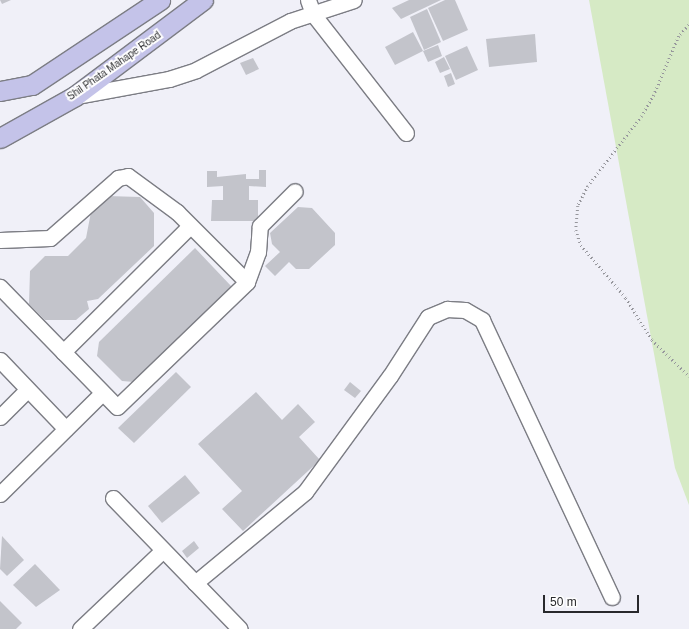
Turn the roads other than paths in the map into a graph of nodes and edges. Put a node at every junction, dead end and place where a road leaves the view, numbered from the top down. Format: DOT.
graph roads {
  1 [pos="160,0"];
  2 [pos="203,0"];
  3 [pos="354,0"];
  4 [pos="310,7"];
  5 [pos="32,85"];
  6 [pos="0,91"];
  7 [pos="75,96"];
  8 [pos="0,100"];
  9 [pos="46,110"];
  10 [pos="0,124"];
  11 [pos="406,133"];
  12 [pos="0,138"];
  13 [pos="295,191"];
  14 [pos="190,226"];
  15 [pos="0,240"];
  16 [pos="247,282"];
  17 [pos="0,287"];
  18 [pos="63,352"];
  19 [pos="0,360"];
  20 [pos="27,390"];
  21 [pos="102,393"];
  22 [pos="0,417"];
  23 [pos="66,429"];
  24 [pos="0,494"];
  25 [pos="113,498"];
  26 [pos="162,551"];
  27 [pos="195,583"];
  28 [pos="612,597"];
  29 [pos="80,629"];
  30 [pos="240,629"];
  1 -- 5 [label="main road"];
  2 -- 7 [label="main road, Shil Phata Mahape Road"];
  3 -- 4 [label="street"];
  4 -- 7 [label="street"];
  4 -- 11 [label="street"];
  5 -- 6 [label="main road"];
  5 -- 8 [label="main road"];
  7 -- 9 [label="main road, Shil Phata Mahape Road"];
  9 -- 10 [label="main road"];
  9 -- 12 [label="main road, Shil Phata Mahape Road"];
  13 -- 16 [label="street"];
  14 -- 15 [label="street"];
  14 -- 16 [label="street"];
  14 -- 18 [label="street"];
  16 -- 21 [label="street"];
  17 -- 18 [label="street"];
  18 -- 21 [label="street"];
  19 -- 20 [label="street"];
  20 -- 22 [label="street"];
  20 -- 23 [label="street"];
  21 -- 23 [label="street"];
  23 -- 24 [label="street"];
  25 -- 26 [label="street"];
  26 -- 27 [label="street"];
  26 -- 29 [label="street"];
  27 -- 28 [label="street"];
  27 -- 30 [label="street"];
}
